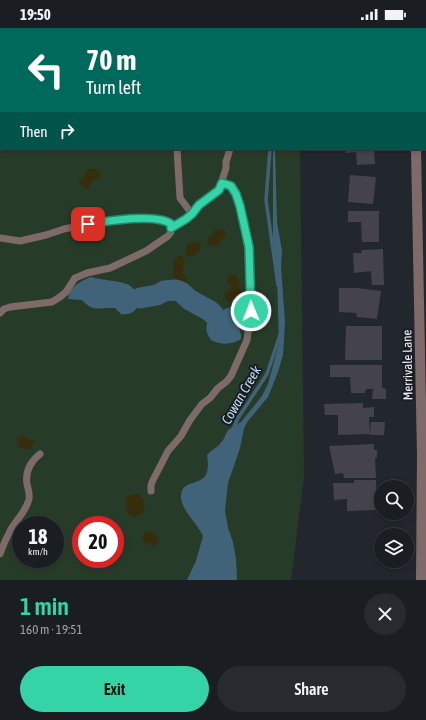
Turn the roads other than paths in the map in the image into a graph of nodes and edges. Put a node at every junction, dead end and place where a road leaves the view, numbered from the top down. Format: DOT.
graph roads {
  1 [pos="177,150"];
  2 [pos="230,150"];
  3 [pos="416,150"];
  4 [pos="222,183"];
  5 [pos="192,214"];
  6 [pos="171,228"];
  7 [pos="0,238"];
  8 [pos="0,314"];
  9 [pos="40,454"];
  10 [pos="151,491"];
  11 [pos="0,554"];
  12 [pos="421,580"];
  1 -- 5 [label="lane"];
  2 -- 4 [label="lane"];
  3 -- 12 [label="street, Merrivale Lane"];
  4 -- 5 [label="lane"];
  4 -- 10 [label="lane"];
  5 -- 6 [label="lane"];
  6 -- 7 [label="lane"];
  6 -- 8 [label="lane"];
  9 -- 11 [label="lane"];
}
